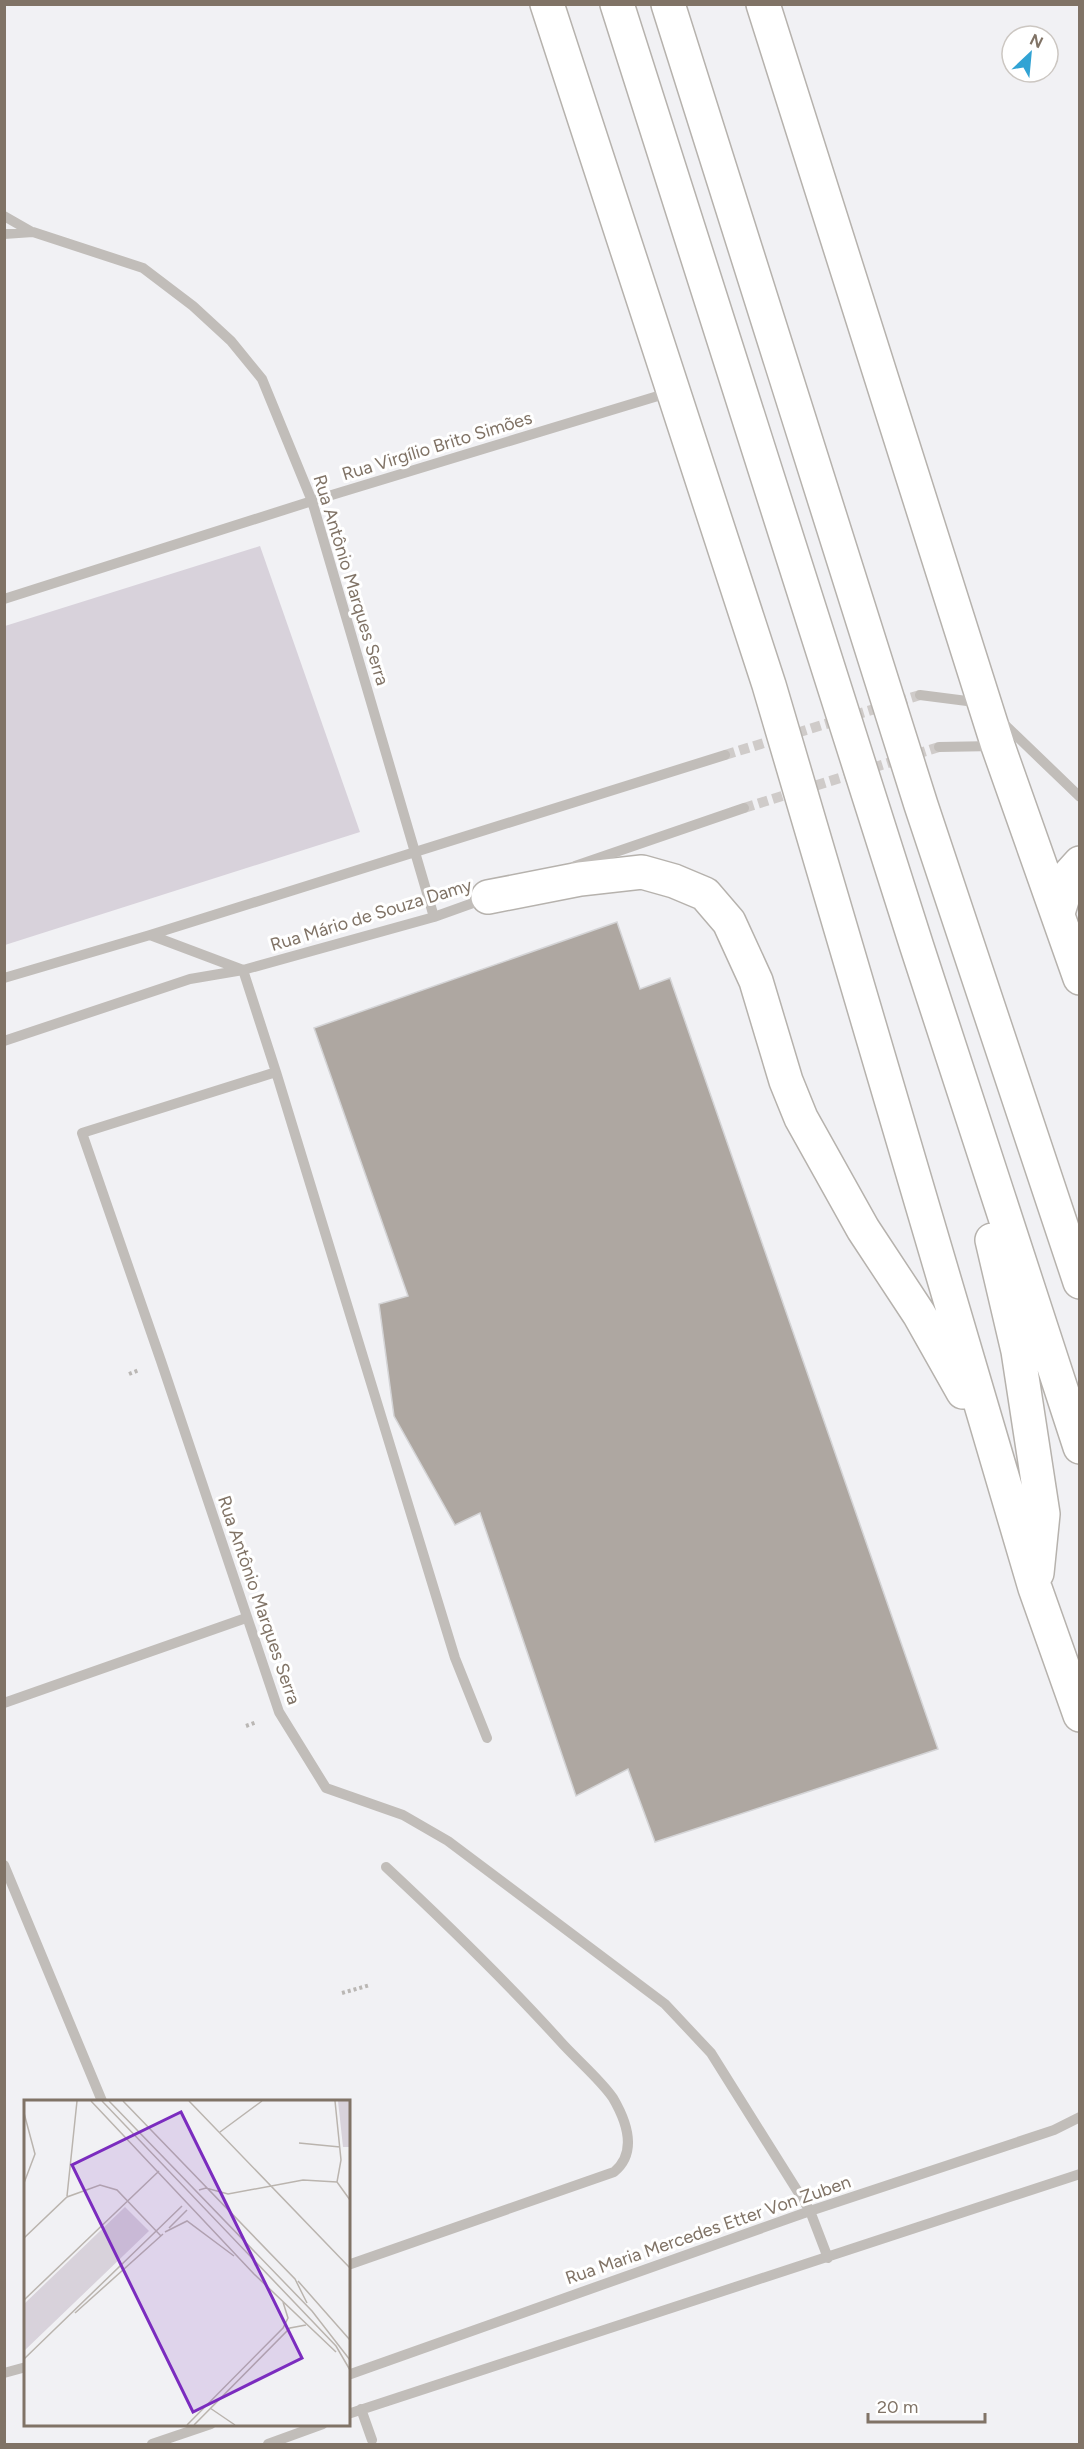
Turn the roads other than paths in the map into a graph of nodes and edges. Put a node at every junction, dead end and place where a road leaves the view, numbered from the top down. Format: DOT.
graph roads {
  1 [pos="547,4"];
  2 [pos="617,4"];
  3 [pos="668,4"];
  4 [pos="763,4"];
  5 [pos="4,216"];
  6 [pos="33,232"];
  7 [pos="4,234"];
  8 [pos="674,391"];
  9 [pos="312,501"];
  10 [pos="4,598"];
  11 [pos="920,695"];
  12 [pos="987,707"];
  13 [pos="1010,744"];
  14 [pos="939,747"];
  15 [pos="725,755"];
  16 [pos="1080,797"];
  17 [pos="744,808"];
  18 [pos="414,852"];
  19 [pos="1080,863"];
  20 [pos="488,897"];
  21 [pos="1058,913"];
  22 [pos="434,917"];
  23 [pos="150,935"];
  24 [pos="917,947"];
  25 [pos="243,970"];
  26 [pos="4,978"];
  27 [pos="1080,978"];
  28 [pos="4,1041"];
  29 [pos="276,1072"];
  30 [pos="1080,1282"];
  31 [pos="1080,1447"];
  32 [pos="1035,1588"];
  33 [pos="246,1618"];
  34 [pos="4,1703"];
  35 [pos="1080,1715"];
  36 [pos="487,1738"];
  37 [pos="4,1865"];
  38 [pos="386,1867"];
  39 [pos="102,2100"];
  40 [pos="1080,2117"];
  41 [pos="1080,2174"];
  42 [pos="810,2211"];
  43 [pos="828,2258"];
  44 [pos="350,2264"];
  45 [pos="24,2368"];
  46 [pos="4,2373"];
  47 [pos="350,2374"];
  48 [pos="361,2409"];
  49 [pos="350,2413"];
  50 [pos="208,2425"];
  51 [pos="320,2425"];
  52 [pos="372,2440"];
  53 [pos="152,2445"];
  54 [pos="268,2445"];
  1 -- 8 [label="main road"];
  2 -- 24 [label="main road"];
  3 -- 30 [label="main road"];
  4 -- 12 [label="main road"];
  5 -- 6 [label="street"];
  6 -- 7 [label="street, Rua Antônio Marques Serra"];
  6 -- 9 [label="street, Rua Antônio Marques Serra"];
  8 -- 9 [label="street, Rua Virgílio Brito Simões"];
  8 -- 32 [label="main road"];
  9 -- 10 [label="street, Rua Virgílio Brito Simões"];
  9 -- 18 [label="street, Rua Antônio Marques Serra"];
  11 -- 12 [label="street"];
  12 -- 13 [label="main road"];
  13 -- 14 [label="street"];
  13 -- 16 [label="street"];
  13 -- 21 [label="main road"];
  15 -- 18 [label="street"];
  17 -- 20 [label="street, Rua Mário de Souza Damy"];
  18 -- 22 [label="street, Rua Antônio Marques Serra"];
  18 -- 23 [label="street"];
  19 -- 21 [label="main road"];
  20 -- 22 [label="street, Rua Mário de Souza Damy"];
  20 -- 32 [label="main road"];
  21 -- 27 [label="main road"];
  22 -- 25 [label="street, Rua Mário de Souza Damy"];
  23 -- 25 [label="street"];
  23 -- 26 [label="street"];
  24 -- 31 [label="main road"];
  24 -- 32 [label="main road"];
  25 -- 28 [label="street, Rua Mário de Souza Damy"];
  25 -- 29 [label="street"];
  29 -- 33 [label="street, Rua Antônio Marques Serra"];
  29 -- 36 [label="street"];
  32 -- 35 [label="main road"];
  33 -- 34 [label="street"];
  33 -- 42 [label="street, Rua Antônio Marques Serra"];
  37 -- 39 [label="street"];
  38 -- 44 [label="street"];
  40 -- 42 [label="street, Rua Maria Mercedes Etter Von Zuben"];
  41 -- 43 [label="street"];
  42 -- 43 [label="street, Rua Antônio Marques Serra"];
  42 -- 47 [label="street, Rua Maria Mercedes Etter Von Zuben"];
  43 -- 48 [label="street"];
  45 -- 46 [label="street"];
  48 -- 49 [label="street"];
  48 -- 52 [label="street"];
  50 -- 53 [label="street"];
  51 -- 54 [label="street"];
}
